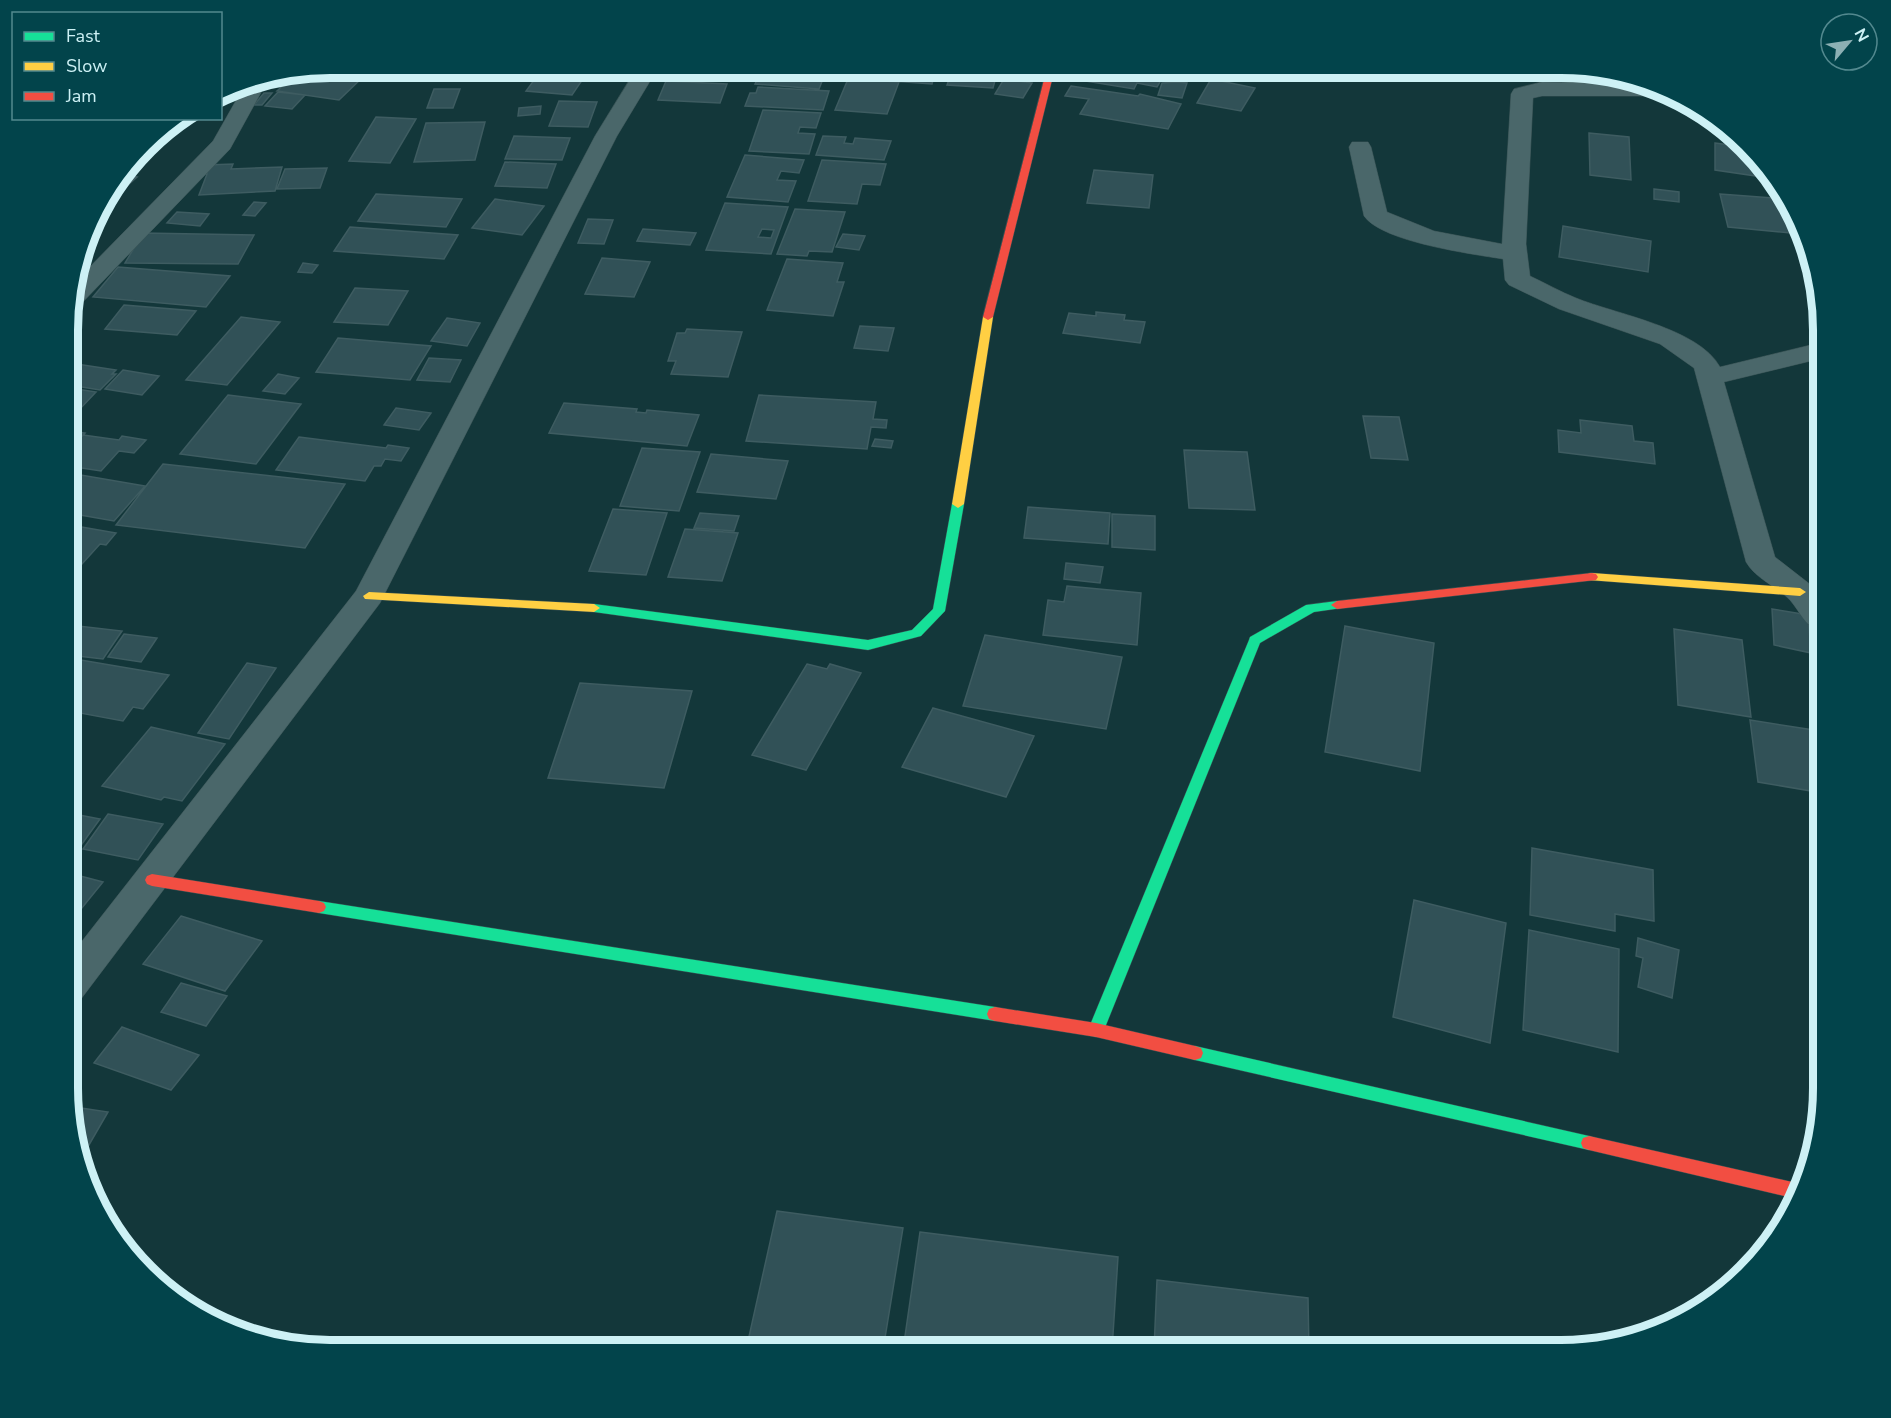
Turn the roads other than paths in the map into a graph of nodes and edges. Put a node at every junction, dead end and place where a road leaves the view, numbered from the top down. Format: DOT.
graph roads {
  1 [pos="641,78"];
  2 [pos="1048,78"];
  3 [pos="253,90"];
  4 [pos="1640,91"];
  5 [pos="1360,147"];
  6 [pos="1515,254"];
  7 [pos="81,289"];
  8 [pos="1813,353"];
  9 [pos="1710,377"];
  10 [pos="1800,592"];
  11 [pos="369,596"];
  12 [pos="1813,609"];
  13 [pos="152,880"];
  14 [pos="78,975"];
  15 [pos="1096,1030"];
  16 [pos="1791,1190"];
  1 -- 11 [label="street"];
  2 -- 11 [label="street"];
  3 -- 7 [label="street"];
  4 -- 6 [label="street"];
  5 -- 6 [label="street"];
  6 -- 9 [label="street"];
  8 -- 9 [label="street"];
  9 -- 10 [label="street"];
  10 -- 12 [label="street"];
  10 -- 15 [label="street"];
  11 -- 13 [label="street"];
  13 -- 14 [label="street"];
  13 -- 15 [label="street"];
  15 -- 16 [label="street"];
}
